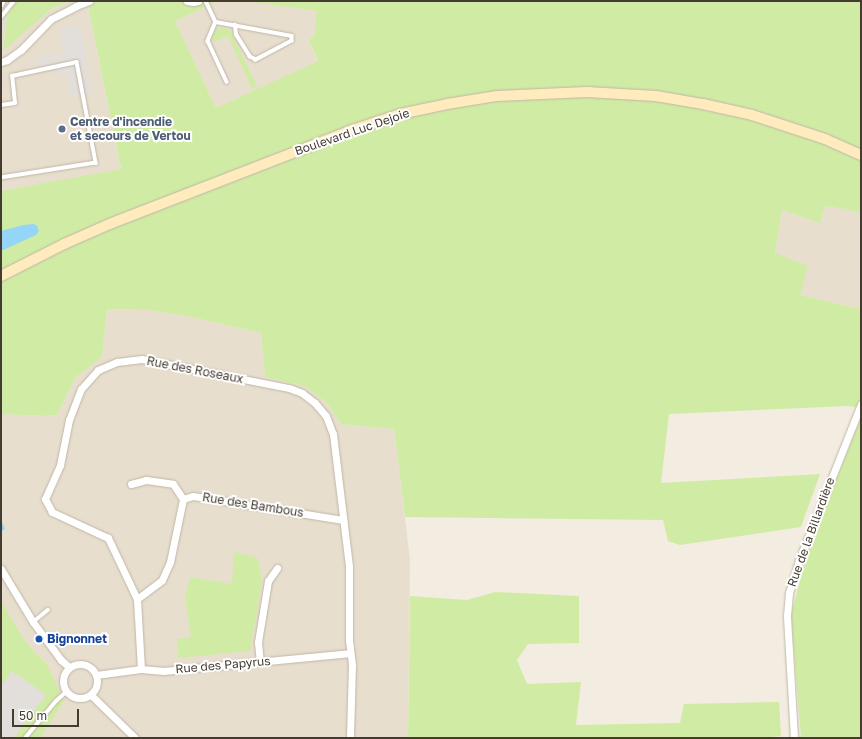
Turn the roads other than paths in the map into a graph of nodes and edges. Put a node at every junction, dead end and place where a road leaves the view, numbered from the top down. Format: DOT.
graph roads {
  1 [pos="4,1"];
  2 [pos="14,1"];
  3 [pos="89,1"];
  4 [pos="187,1"];
  5 [pos="198,1"];
  6 [pos="206,1"];
  7 [pos="1,6"];
  8 [pos="1,17"];
  9 [pos="216,22"];
  10 [pos="235,26"];
  11 [pos="1,62"];
  12 [pos="227,82"];
  13 [pos="1,105"];
  14 [pos="861,155"];
  15 [pos="1,178"];
  16 [pos="1,276"];
  17 [pos="861,404"];
  18 [pos="131,484"];
  19 [pos="183,499"];
  20 [pos="343,520"];
  21 [pos="276,568"];
  22 [pos="1,569"];
  23 [pos="137,599"];
  24 [pos="48,610"];
  25 [pos="33,622"];
  26 [pos="350,653"];
  27 [pos="260,662"];
  28 [pos="69,667"];
  29 [pos="141,669"];
  30 [pos="96,675"];
  31 [pos="66,692"];
  32 [pos="91,694"];
  33 [pos="25,738"];
  34 [pos="136,738"];
  35 [pos="350,738"];
  36 [pos="794,738"];
  1 -- 7 [label="lane"];
  2 -- 8 [label="lane"];
  3 -- 11 [label="street"];
  4 -- 5 [label="street"];
  6 -- 9 [label="lane"];
  9 -- 10 [label="lane"];
  9 -- 12 [label="lane"];
  10 -- 10 [label="lane"];
  13 -- 15 [label="lane"];
  14 -- 16 [label="main road, Boulevard Luc Dejoie"];
  17 -- 36 [label="street, Rue de la Billardière"];
  18 -- 19 [label="street"];
  19 -- 20 [label="street, Rue des Bambous"];
  19 -- 23 [label="street"];
  20 -- 23 [label="street, Rue des Roseaux"];
  20 -- 26 [label="street, Rue des Roseaux"];
  21 -- 27 [label="street"];
  22 -- 25 [label="street"];
  23 -- 29 [label="street, Rue des Roseaux"];
  24 -- 25 [label="lane"];
  25 -- 28 [label="street"];
  26 -- 27 [label="street, Rue des Papyrus"];
  26 -- 35 [label="street, Rue des Roseaux"];
  27 -- 29 [label="street, Rue des Papyrus"];
  28 -- 30 [label="street"];
  28 -- 31 [label="street"];
  29 -- 30 [label="street, Rue des Papyrus"];
  30 -- 32 [label="street"];
  31 -- 32 [label="street"];
  31 -- 33 [label="lane"];
  32 -- 34 [label="street"];
}
